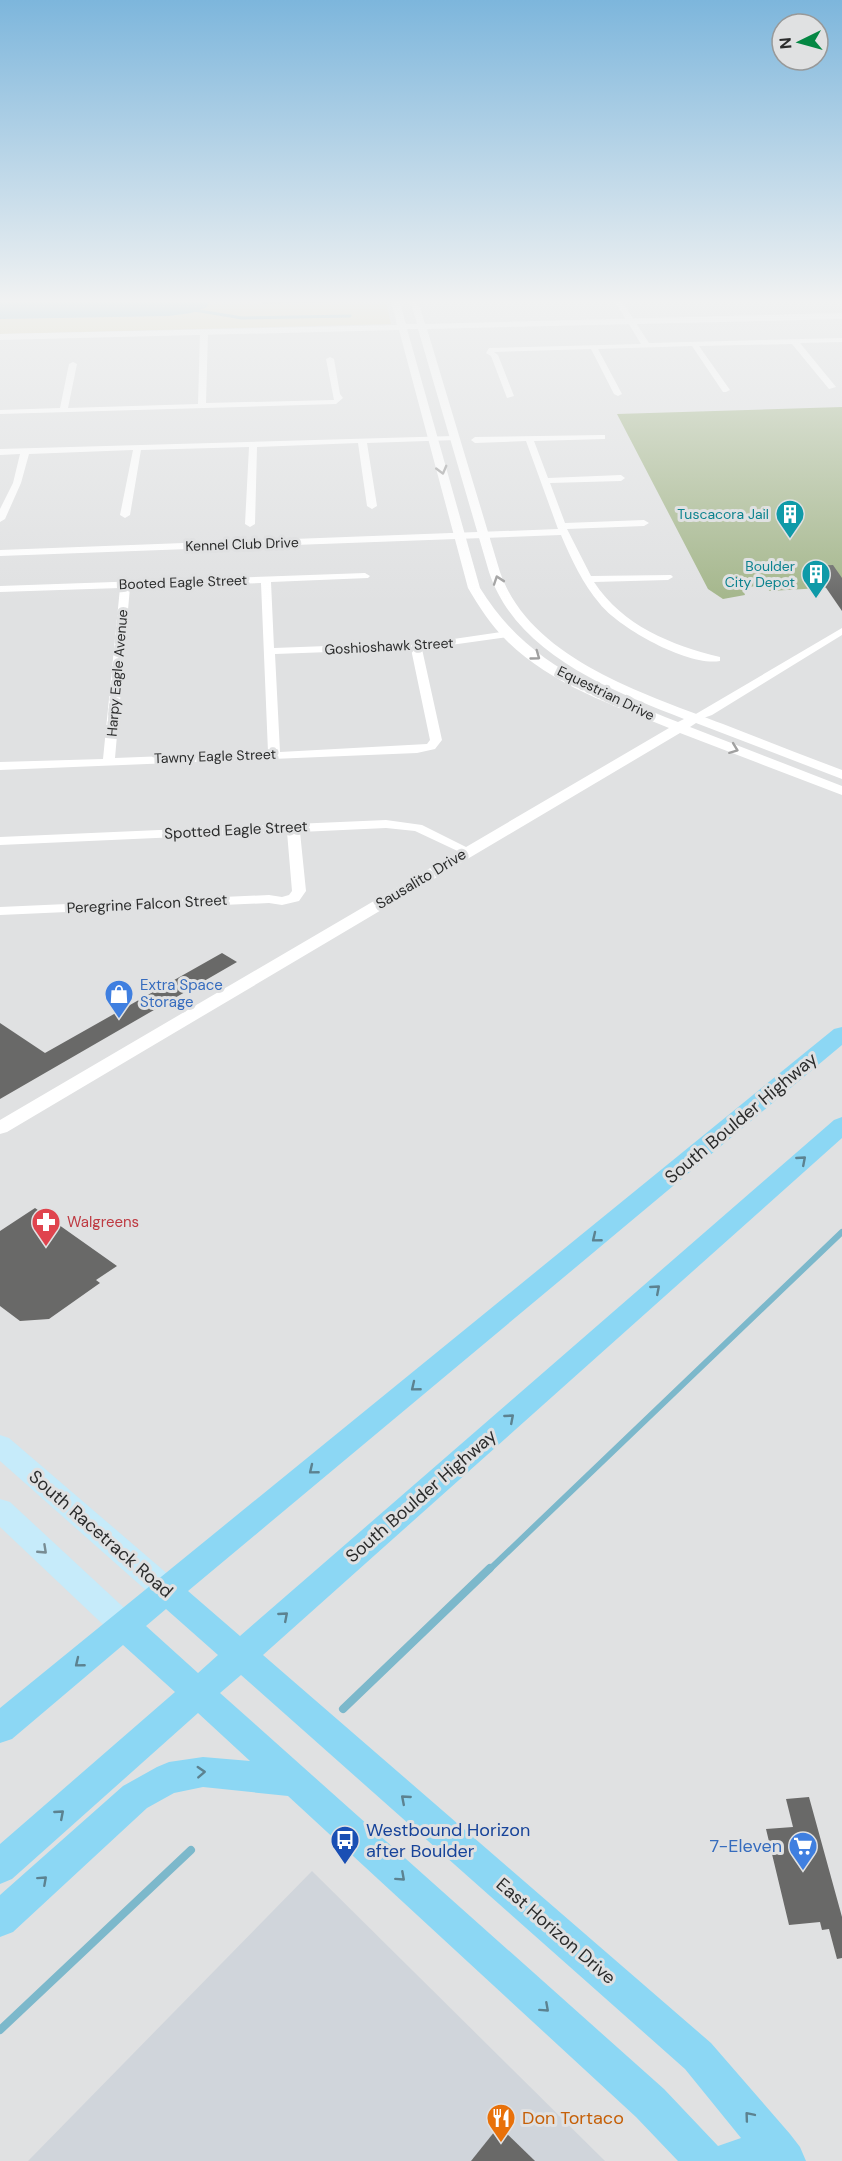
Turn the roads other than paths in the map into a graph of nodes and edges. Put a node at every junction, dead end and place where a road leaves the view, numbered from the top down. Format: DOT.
graph roads {
  1 [pos="66,401"];
  2 [pos="202,401"];
  3 [pos="337,401"];
  4 [pos="423,401"];
  5 [pos="443,401"];
  6 [pos="202,406"];
  7 [pos="64,410"];
  8 [pos="0,412"];
  9 [pos="602,437"];
  10 [pos="454,438"];
  11 [pos="434,439"];
  12 [pos="530,439"];
  13 [pos="475,440"];
  14 [pos="362,441"];
  15 [pos="253,444"];
  16 [pos="137,448"];
  17 [pos="0,452"];
  18 [pos="26,452"];
  19 [pos="621,478"];
  20 [pos="545,481"];
  21 [pos="372,506"];
  22 [pos="125,515"];
  23 [pos="0,519"];
  24 [pos="644,523"];
  25 [pos="250,524"];
  26 [pos="563,529"];
  27 [pos="484,536"];
  28 [pos="460,537"];
  29 [pos="0,553"];
  30 [pos="366,576"];
  31 [pos="668,576"];
  32 [pos="589,579"];
  33 [pos="266,580"];
  34 [pos="126,585"];
  35 [pos="0,589"];
  36 [pos="842,631"];
  37 [pos="508,634"];
  38 [pos="416,646"];
  39 [pos="269,651"];
  40 [pos="716,659"];
  41 [pos="695,718"];
  42 [pos="679,727"];
  43 [pos="274,754"];
  44 [pos="109,761"];
  45 [pos="0,765"];
  46 [pos="842,776"];
  47 [pos="842,791"];
  48 [pos="293,828"];
  49 [pos="0,841"];
  50 [pos="468,851"];
  51 [pos="0,911"];
  52 [pos="842,1034"];
  53 [pos="842,1125"];
  54 [pos="0,1128"];
  55 [pos="0,1445"];
  56 [pos="0,1510"];
  57 [pos="167,1591"];
  58 [pos="202,1622"];
  59 [pos="124,1626"];
  60 [pos="240,1654"];
  61 [pos="197,1693"];
  62 [pos="0,1728"];
  63 [pos="295,1781"];
  64 [pos="0,1867"];
  65 [pos="0,1919"];
  66 [pos="781,2155"];
  67 [pos="705,2161"];
  68 [pos="729,2161"];
  1 -- 7 [label="street"];
  2 -- 6 [label="street"];
  3 -- 6 [label="street"];
  4 -- 11 [label="street, Equestrian Drive"];
  5 -- 10 [label="street, Equestrian Drive"];
  6 -- 7 [label="street"];
  7 -- 8 [label="street"];
  9 -- 12 [label="street"];
  10 -- 11 [label="street"];
  10 -- 27 [label="street, Equestrian Drive"];
  11 -- 14 [label="street"];
  11 -- 28 [label="street, Equestrian Drive, one-way"];
  12 -- 13 [label="street"];
  12 -- 20 [label="street"];
  14 -- 15 [label="street"];
  14 -- 21 [label="street"];
  15 -- 16 [label="street"];
  15 -- 25 [label="street"];
  16 -- 18 [label="street"];
  16 -- 22 [label="street"];
  17 -- 18 [label="street"];
  18 -- 23 [label="street"];
  19 -- 20 [label="street"];
  20 -- 26 [label="street"];
  24 -- 26 [label="street, Kennel Club Drive"];
  26 -- 27 [label="street, Kennel Club Drive"];
  26 -- 32 [label="street"];
  27 -- 28 [label="street, Kennel Club Drive"];
  41 -- 27 [label="street, Equestrian Drive, one-way"];
  28 -- 29 [label="street, Kennel Club Drive"];
  28 -- 37 [label="street, Equestrian Drive"];
  30 -- 33 [label="street, Booted Eagle Street"];
  31 -- 32 [label="street"];
  32 -- 40 [label="street"];
  33 -- 34 [label="street, Booted Eagle Street"];
  33 -- 39 [label="street"];
  34 -- 35 [label="street, Booted Eagle Street"];
  34 -- 44 [label="street, Harpy Eagle Avenue"];
  36 -- 41 [label="street, Sausalito Drive"];
  37 -- 38 [label="street, Goshioshawk Street"];
  37 -- 42 [label="street, Equestrian Drive, one-way"];
  38 -- 39 [label="street, Goshioshawk Street"];
  38 -- 43 [label="street, Tawny Eagle Street"];
  39 -- 43 [label="street"];
  41 -- 42 [label="street, Sausalito Drive"];
  41 -- 46 [label="street, Equestrian Drive"];
  42 -- 47 [label="street, Equestrian Drive, one-way"];
  42 -- 50 [label="street, Sausalito Drive"];
  43 -- 44 [label="street, Tawny Eagle Street"];
  44 -- 45 [label="street, Tawny Eagle Street"];
  48 -- 49 [label="street, Spotted Eagle Street"];
  48 -- 50 [label="street, Spotted Eagle Street"];
  48 -- 51 [label="street, Peregrine Falcon Street"];
  50 -- 54 [label="street, Sausalito Drive"];
  52 -- 57 [label="main road, South Boulder Highway, one-way"];
  60 -- 53 [label="main road, South Boulder Highway, one-way"];
  55 -- 57 [label="main road, South Racetrack Road"];
  56 -- 59 [label="main road, one-way"];
  57 -- 58 [label="main road, South Racetrack Road"];
  57 -- 59 [label="main road, South Boulder Highway"];
  58 -- 60 [label="main road, East Horizon Drive"];
  59 -- 61 [label="main road"];
  59 -- 62 [label="main road, South Boulder Highway, one-way"];
  60 -- 61 [label="main road, South Boulder Highway"];
  66 -- 60 [label="main road, East Horizon Drive, one-way"];
  61 -- 63 [label="main road"];
  64 -- 61 [label="main road, South Boulder Highway, one-way"];
  65 -- 63 [label="main road, one-way"];
  63 -- 67 [label="main road, one-way"];
  66 -- 68 [label="main road"];
}
